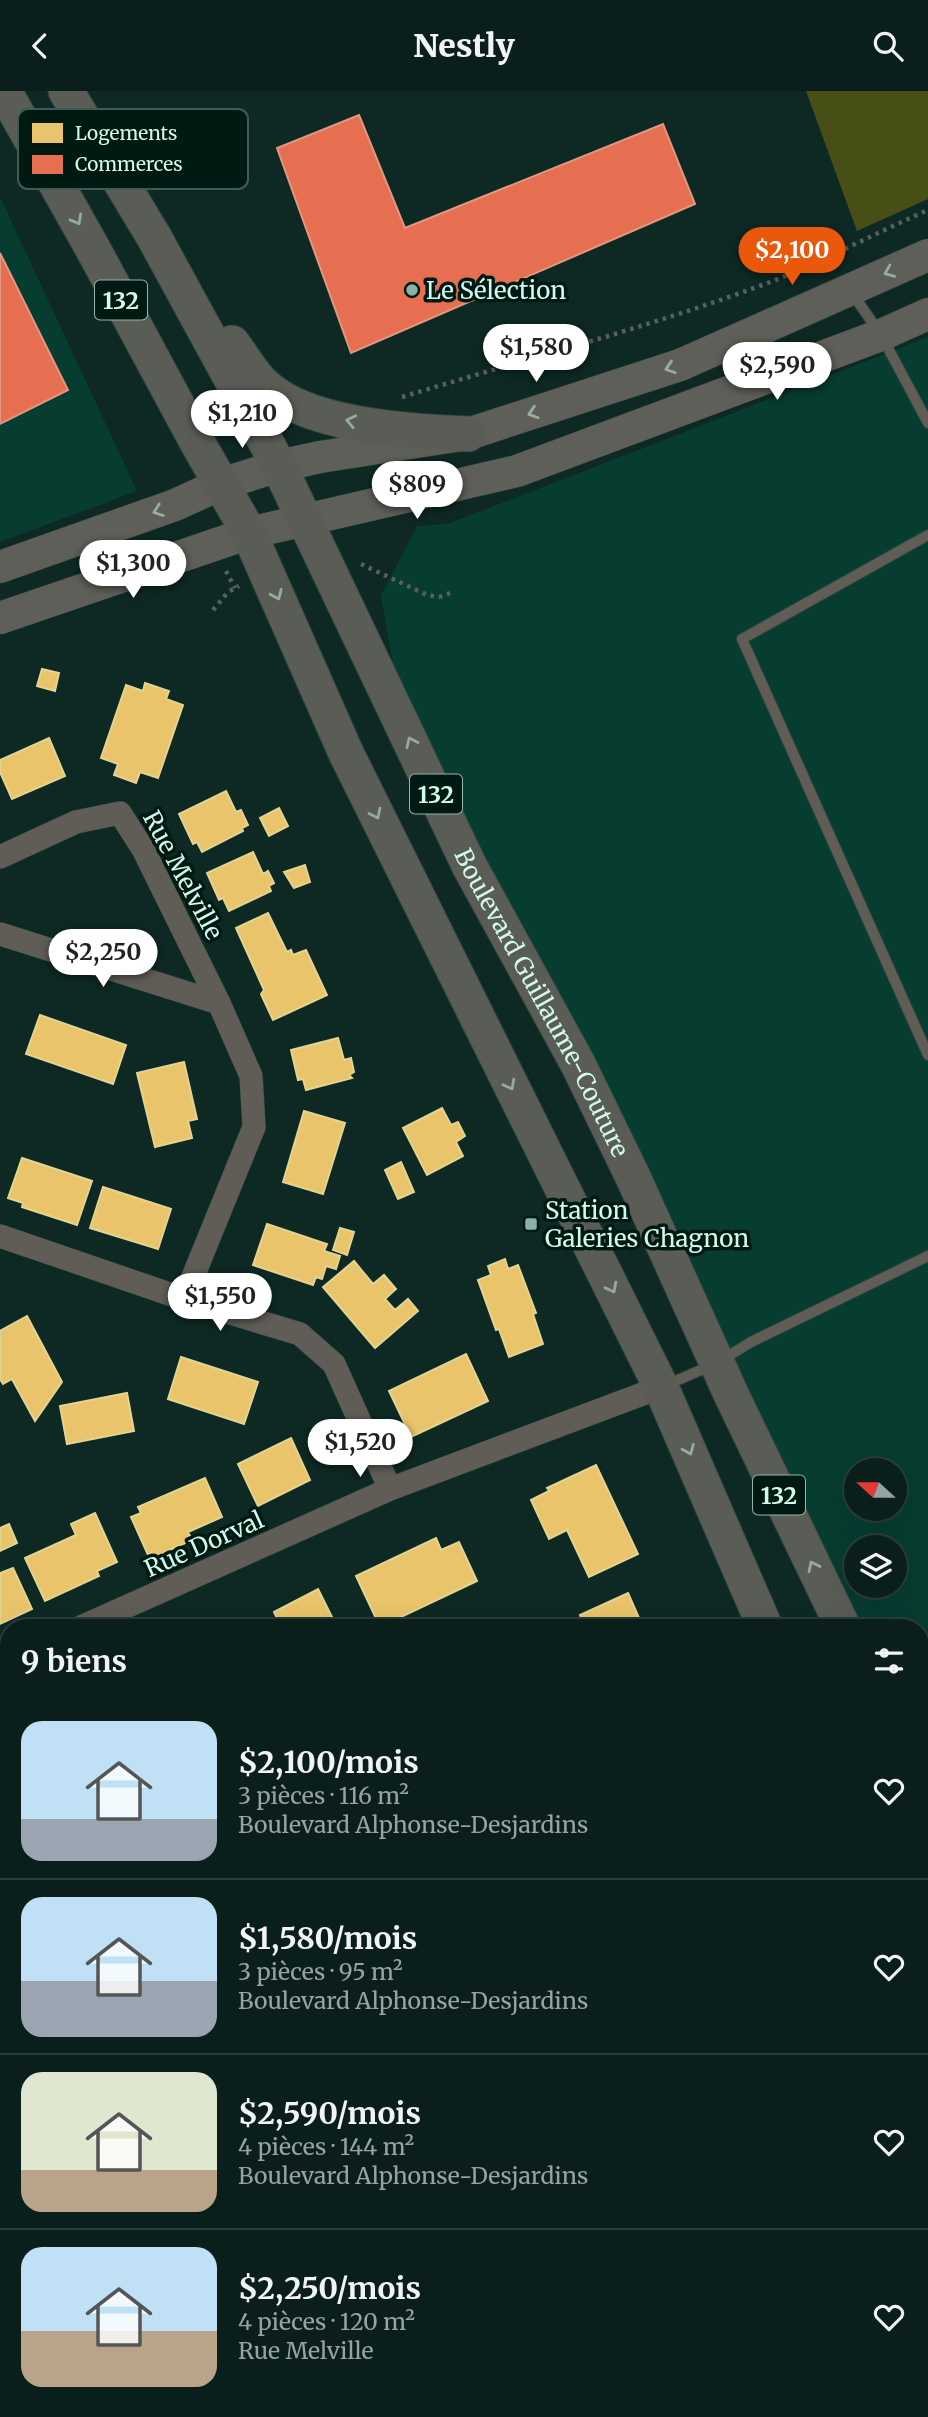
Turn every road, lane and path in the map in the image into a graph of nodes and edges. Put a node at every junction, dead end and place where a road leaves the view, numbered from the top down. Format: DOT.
graph roads {
  1 [pos="4,91"];
  2 [pos="66,91"];
  3 [pos="77,109"];
  4 [pos="18,116"];
  5 [pos="59,189"];
  6 [pos="125,189"];
  7 [pos="928,211"];
  8 [pos="154,237"];
  9 [pos="928,255"];
  10 [pos="850,289"];
  11 [pos="928,314"];
  12 [pos="881,335"];
  13 [pos="397,399"];
  14 [pos="928,423"];
  15 [pos="468,434"];
  16 [pos="279,466"];
  17 [pos="221,484"];
  18 [pos="305,519"];
  19 [pos="249,533"];
  20 [pos="928,535"];
  21 [pos="357,563"];
  22 [pos="0,567"];
  23 [pos="226,571"];
  24 [pos="450,593"];
  25 [pos="214,610"];
  26 [pos="0,618"];
  27 [pos="0,857"];
  28 [pos="0,934"];
  29 [pos="219,1003"];
  30 [pos="928,1055"];
  31 [pos="0,1236"];
  32 [pos="928,1256"];
  33 [pos="184,1299"];
  34 [pos="717,1363"];
  35 [pos="662,1388"];
  36 [pos="390,1489"];
  37 [pos="99,1619"];
  38 [pos="762,1619"];
  39 [pos="839,1619"];
  1 -- 4 [label="main road, 132, one-way"];
  2 -- 3 [label="main road, Boulevard Guillaume-Couture / 132"];
  5 -- 17 [label="main road, 132, one-way"];
  6 -- 8 [label="main road, Boulevard Guillaume-Couture / 132"];
  7 -- 13 [label="path"];
  15 -- 8 [label="main road, one-way"];
  8 -- 16 [label="main road, Boulevard Guillaume-Couture / 132"];
  9 -- 10 [label="main road, one-way"];
  10 -- 12 [label="lane"];
  10 -- 15 [label="main road, one-way"];
  11 -- 12 [label="main road"];
  12 -- 14 [label="lane"];
  12 -- 18 [label="main road"];
  15 -- 16 [label="main road"];
  16 -- 17 [label="main road"];
  16 -- 18 [label="main road, Boulevard Guillaume-Couture / 132"];
  17 -- 19 [label="main road, 132"];
  17 -- 22 [label="main road, one-way"];
  18 -- 19 [label="main road"];
  34 -- 18 [label="main road, Boulevard Guillaume-Couture / 132, one-way"];
  19 -- 26 [label="main road"];
  19 -- 35 [label="main road, 132, one-way"];
  20 -- 30 [label="lane"];
  21 -- 24 [label="path"];
  23 -- 25 [label="path"];
  27 -- 29 [label="street, Rue Melville"];
  28 -- 29 [label="street"];
  29 -- 33 [label="street, Rue Melville"];
  31 -- 33 [label="street"];
  32 -- 34 [label="lane"];
  33 -- 36 [label="street"];
  34 -- 35 [label="lane"];
  39 -- 34 [label="main road, Boulevard Guillaume-Couture / 132, one-way"];
  35 -- 36 [label="street, Rue Dorval"];
  35 -- 38 [label="main road, 132, one-way"];
  36 -- 37 [label="street, Rue Dorval"];
}
